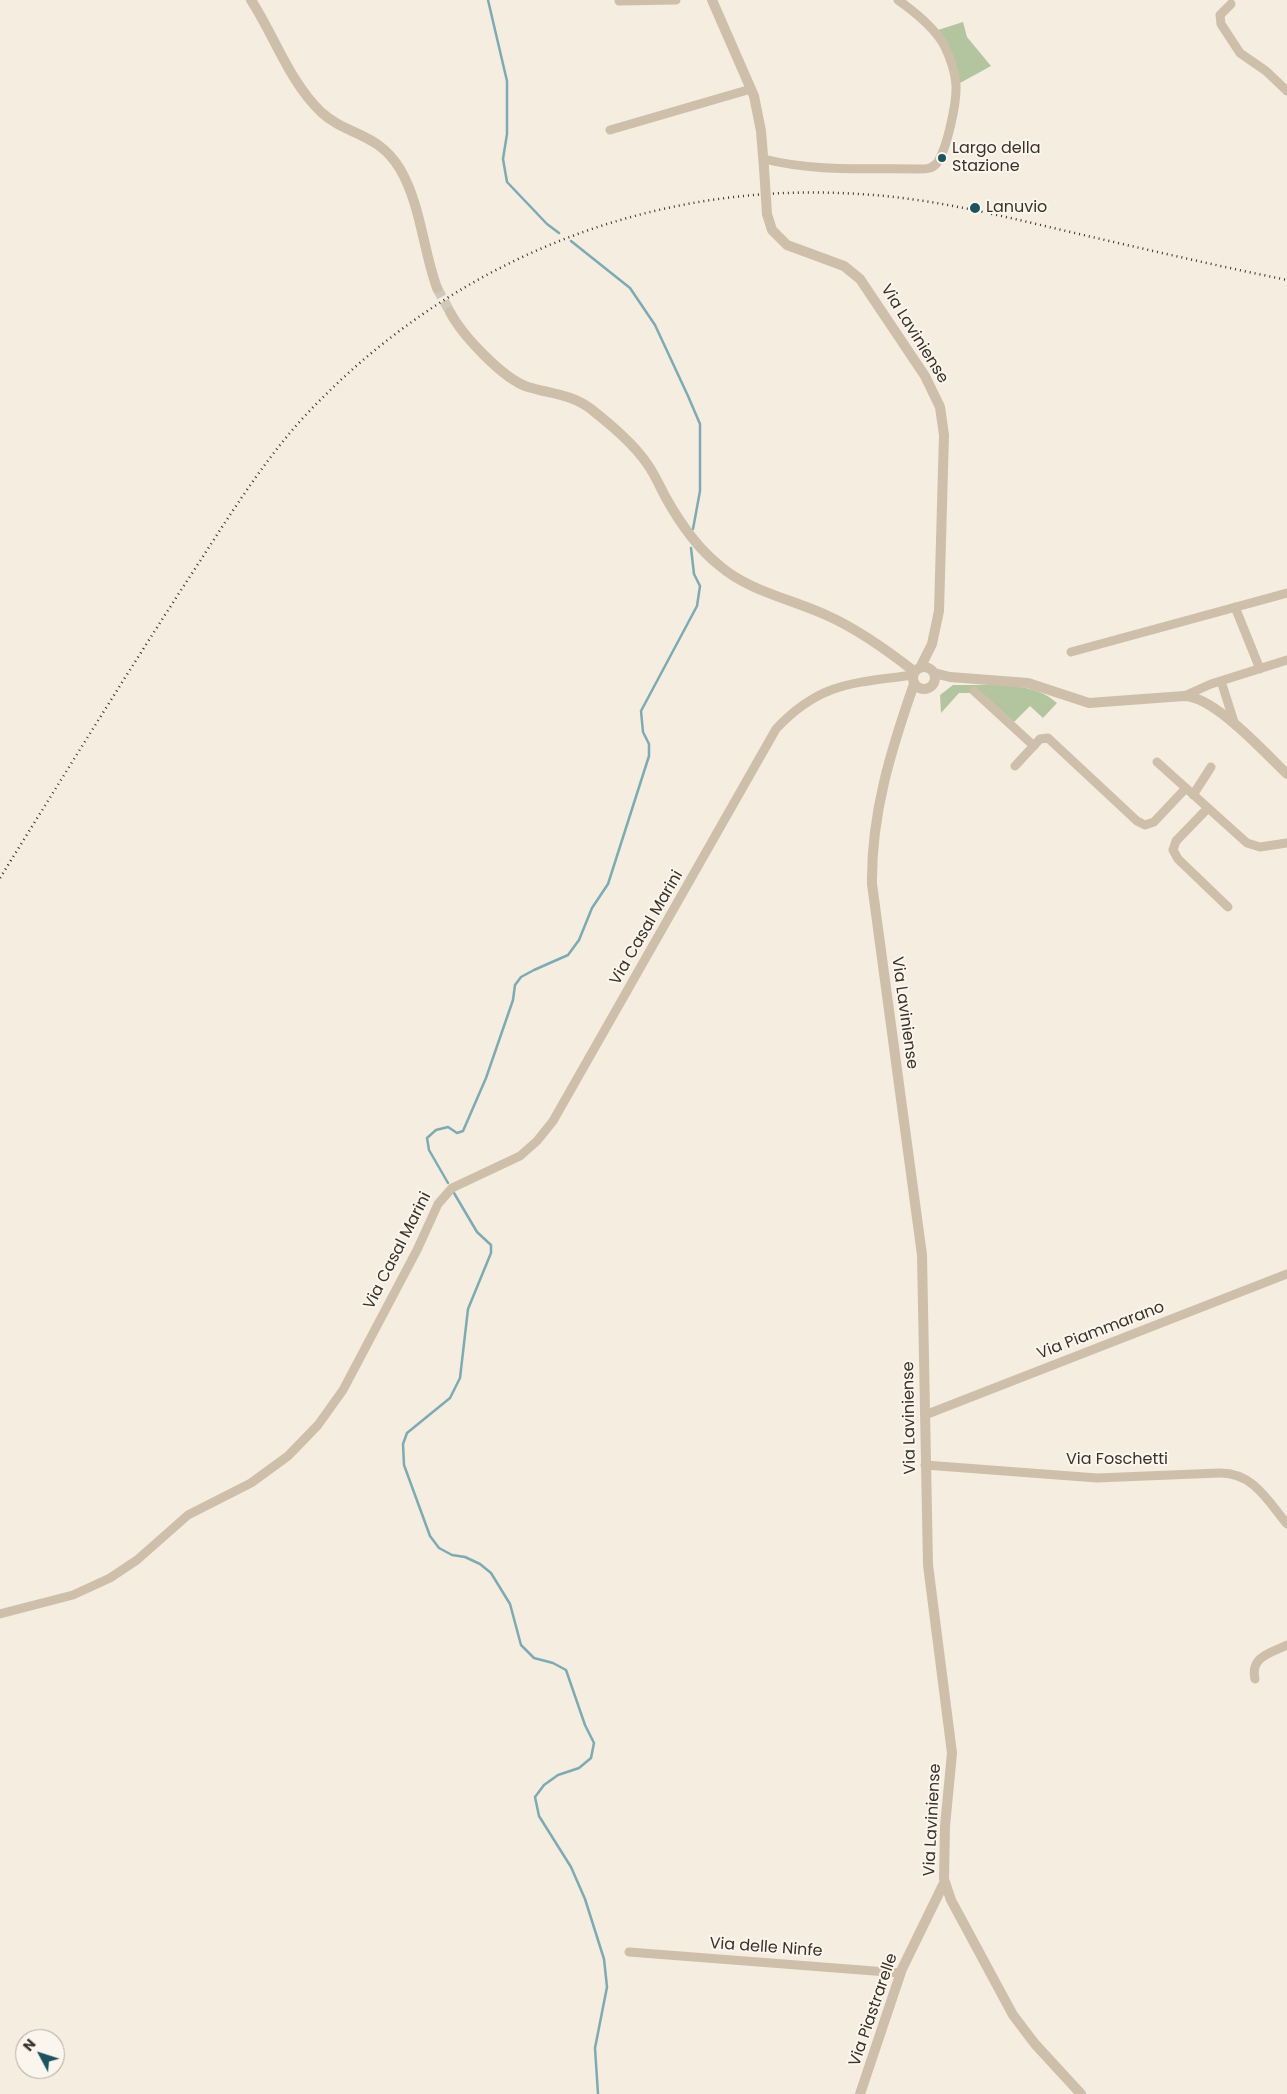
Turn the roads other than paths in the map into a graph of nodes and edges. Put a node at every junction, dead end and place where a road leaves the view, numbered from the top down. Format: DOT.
graph roads {
  1 [pos="251,0"];
  2 [pos="676,0"];
  3 [pos="712,0"];
  4 [pos="898,0"];
  5 [pos="620,1"];
  6 [pos="1231,4"];
  7 [pos="751,89"];
  8 [pos="1287,91"];
  9 [pos="610,130"];
  10 [pos="764,163"];
  11 [pos="436,288"];
  12 [pos="450,312"];
  13 [pos="1287,593"];
  14 [pos="1235,607"];
  15 [pos="932,644"];
  16 [pos="1071,652"];
  17 [pos="1287,660"];
  18 [pos="1260,668"];
  19 [pos="933,675"];
  20 [pos="917,678"];
  21 [pos="1221,681"];
  22 [pos="974,691"];
  23 [pos="1184,696"];
  24 [pos="1234,725"];
  25 [pos="1034,746"];
  26 [pos="1157,762"];
  27 [pos="1015,766"];
  28 [pos="1211,767"];
  29 [pos="1287,774"];
  30 [pos="1186,788"];
  31 [pos="1193,795"];
  32 [pos="1208,808"];
  33 [pos="1287,843"];
  34 [pos="1228,907"];
  35 [pos="1287,1274"];
  36 [pos="925,1415"];
  37 [pos="925,1465"];
  38 [pos="1287,1524"];
  39 [pos="0,1614"];
  40 [pos="1287,1645"];
  41 [pos="1255,1679"];
  42 [pos="944,1883"];
  43 [pos="629,1952"];
  44 [pos="900,1973"];
  45 [pos="860,2094"];
  46 [pos="1081,2094"];
  1 -- 11 [label="street"];
  2 -- 5 [label="street"];
  3 -- 7 [label="street"];
  4 -- 10 [label="street"];
  6 -- 8 [label="street"];
  7 -- 9 [label="street"];
  7 -- 10 [label="street"];
  10 -- 15 [label="street, Via Laviniense, bridge"];
  12 -- 20 [label="street"];
  13 -- 14 [label="street"];
  14 -- 16 [label="street"];
  14 -- 18 [label="street"];
  15 -- 19 [label="street, Via Laviniense"];
  15 -- 20 [label="street, Via Laviniense"];
  17 -- 18 [label="street"];
  18 -- 21 [label="street"];
  19 -- 20 [label="street"];
  19 -- 20 [label="street"];
  19 -- 23 [label="street"];
  20 -- 36 [label="street, Via Laviniense"];
  20 -- 39 [label="street, Via Casal Marini"];
  21 -- 23 [label="street"];
  21 -- 24 [label="street"];
  22 -- 25 [label="street"];
  23 -- 24 [label="street"];
  24 -- 29 [label="street"];
  25 -- 27 [label="street"];
  25 -- 30 [label="street"];
  26 -- 30 [label="street"];
  28 -- 31 [label="street"];
  30 -- 31 [label="street"];
  31 -- 32 [label="street"];
  32 -- 33 [label="street"];
  32 -- 34 [label="street"];
  35 -- 36 [label="street, Via Piammarano"];
  36 -- 37 [label="street, Via Laviniense"];
  37 -- 38 [label="street, Via Foschetti"];
  37 -- 42 [label="street, Via Laviniense"];
  40 -- 41 [label="street"];
  42 -- 44 [label="street, Via Piastrarelle"];
  42 -- 46 [label="street, Via Laviniense"];
  43 -- 44 [label="street, Via delle Ninfe"];
  44 -- 45 [label="street, Via Piastrarelle"];
}
